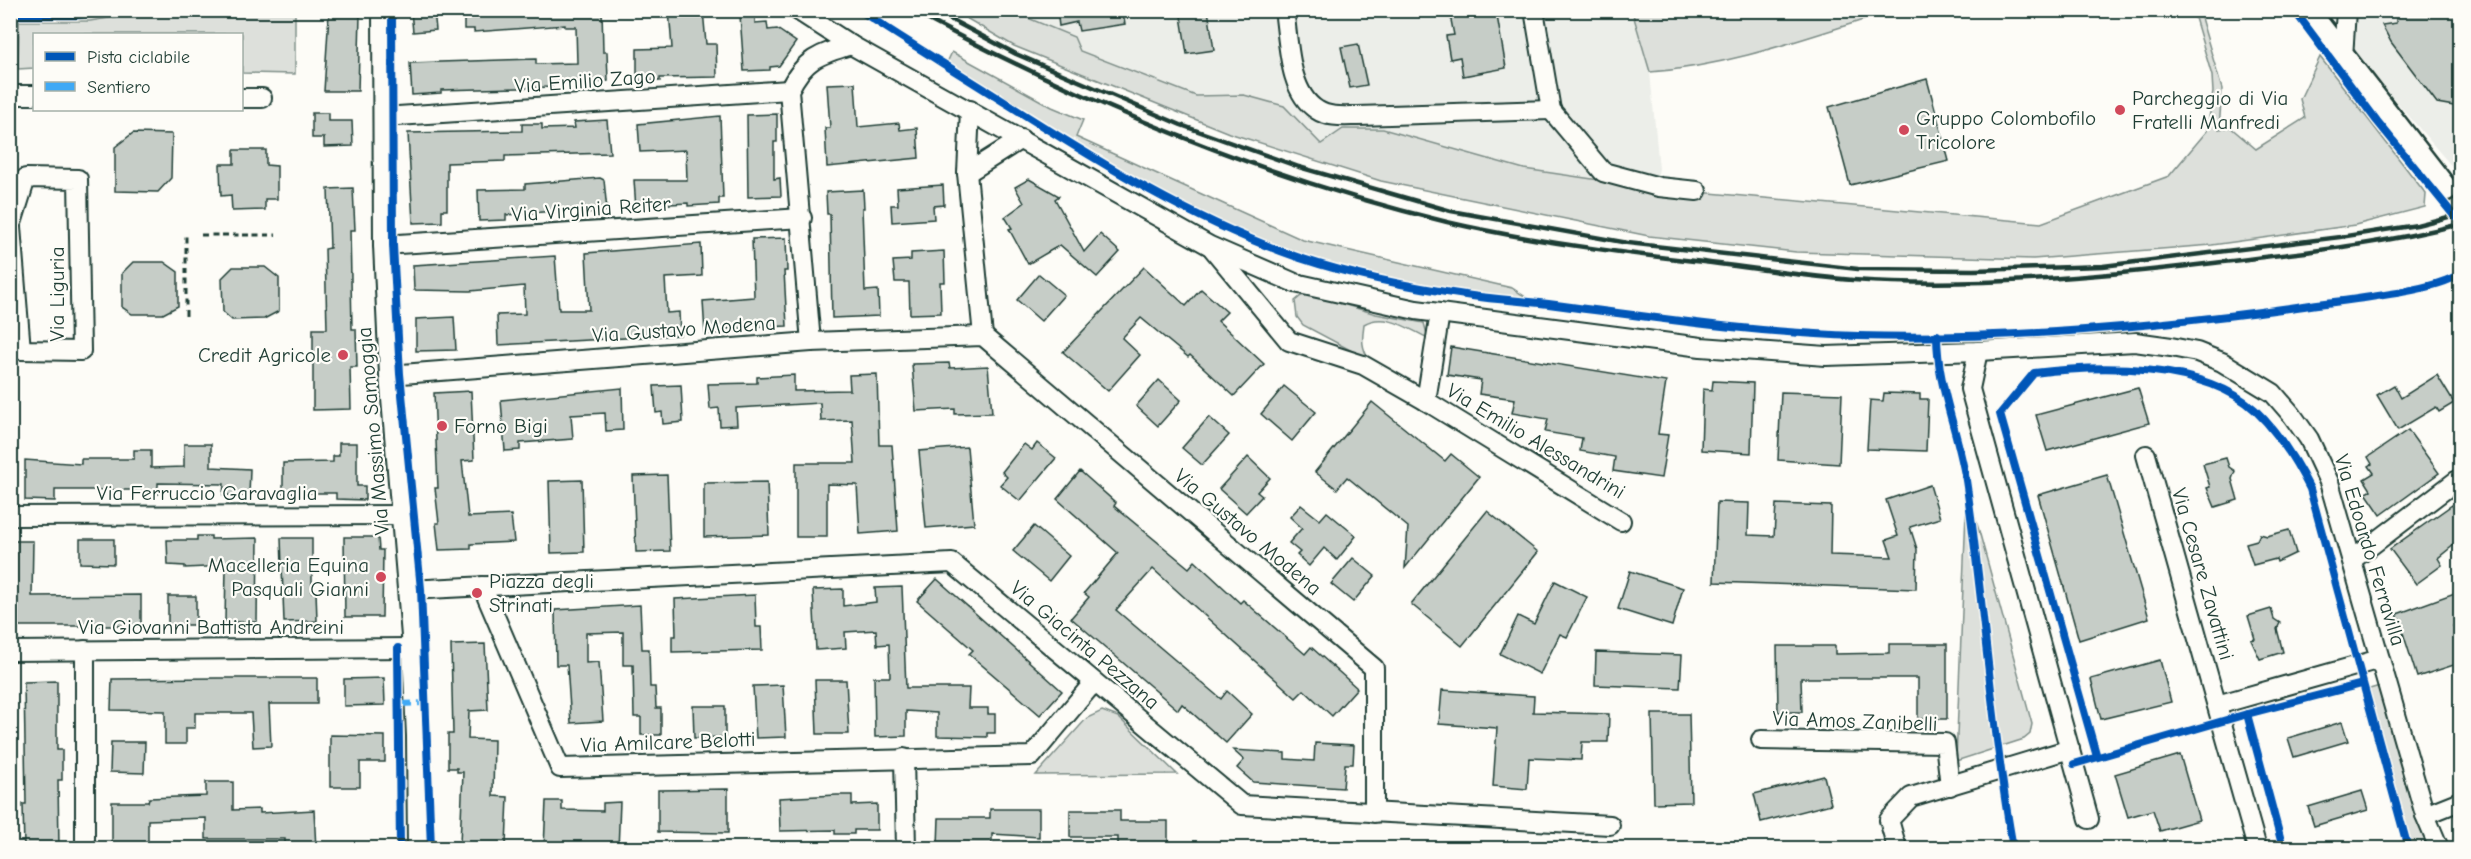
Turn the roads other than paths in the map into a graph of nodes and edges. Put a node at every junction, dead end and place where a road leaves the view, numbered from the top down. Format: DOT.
graph roads {
  1 [pos="382,10"];
  2 [pos="797,10"];
  3 [pos="1284,10"];
  4 [pos="1534,10"];
  5 [pos="2307,10"];
  6 [pos="2346,10"];
  7 [pos="852,45"];
  8 [pos="2343,58"];
  9 [pos="789,90"];
  10 [pos="10,95"];
  11 [pos="33,95"];
  12 [pos="243,98"];
  13 [pos="262,98"];
  14 [pos="970,110"];
  15 [pos="1551,110"];
  16 [pos="383,117"];
  17 [pos="1021,139"];
  18 [pos="967,173"];
  19 [pos="2446,189"];
  20 [pos="1697,191"];
  21 [pos="12,217"];
  22 [pos="802,218"];
  23 [pos="383,245"];
  24 [pos="1210,246"];
  25 [pos="1440,313"];
  26 [pos="983,336"];
  27 [pos="811,342"];
  28 [pos="1978,351"];
  29 [pos="389,375"];
  30 [pos="1426,401"];
  31 [pos="2146,455"];
  32 [pos="2460,478"];
  33 [pos="403,515"];
  34 [pos="10,516"];
  35 [pos="1621,522"];
  36 [pos="2352,560"];
  37 [pos="482,586"];
  38 [pos="408,590"];
  39 [pos="412,648"];
  40 [pos="85,650"];
  41 [pos="10,651"];
  42 [pos="2380,659"];
  43 [pos="1094,682"];
  44 [pos="2217,705"];
  45 [pos="1761,740"];
  46 [pos="2070,749"];
  47 [pos="904,758"];
  48 [pos="1950,786"];
  49 [pos="2460,801"];
  50 [pos="1374,813"];
  51 [pos="2425,815"];
  52 [pos="2090,819"];
  53 [pos="1610,825"];
  54 [pos="85,849"];
  55 [pos="417,849"];
  56 [pos="906,849"];
  57 [pos="1897,849"];
  58 [pos="2257,849"];
  59 [pos="2439,849"];
  1 -- 16 [label="street, Via Massimo Samoggia"];
  2 -- 7 [label="street, Via Edoardo Ferravilla"];
  3 -- 15 [label="street"];
  4 -- 15 [label="street"];
  5 -- 8 [label="main road"];
  6 -- 8 [label="street"];
  7 -- 9 [label="street"];
  7 -- 14 [label="street, Via Edoardo Ferravilla"];
  8 -- 19 [label="main road"];
  9 -- 16 [label="street, Via Emilio Zago"];
  9 -- 22 [label="street"];
  10 -- 11 [label="street"];
  12 -- 13 [label="street"];
  14 -- 17 [label="street, Via Edoardo Ferravilla"];
  14 -- 18 [label="street"];
  15 -- 20 [label="street"];
  16 -- 23 [label="street, Via Massimo Samoggia"];
  17 -- 18 [label="street"];
  17 -- 24 [label="street, Via Edoardo Ferravilla"];
  18 -- 26 [label="street"];
  21 -- 21 [label="street, Via Liguria"];
  22 -- 23 [label="street, Via Virginia Reiter"];
  22 -- 27 [label="street"];
  23 -- 29 [label="street, Via Massimo Samoggia"];
  24 -- 25 [label="street, Via Edoardo Ferravilla"];
  24 -- 30 [label="street, Via Emilio Alessandrini"];
  25 -- 28 [label="street, Via Edoardo Ferravilla"];
  25 -- 30 [label="street, Via Emilio Alessandrini"];
  26 -- 27 [label="street, Via Gustavo Modena"];
  26 -- 50 [label="street, Via Gustavo Modena"];
  27 -- 29 [label="street, Via Gustavo Modena"];
  28 -- 36 [label="street, Via Edoardo Ferravilla"];
  28 -- 46 [label="street"];
  29 -- 33 [label="street, Via Massimo Samoggia"];
  30 -- 35 [label="street, Via Emilio Alessandrini"];
  31 -- 44 [label="street, Via Cesare Zavattini"];
  32 -- 36 [label="street"];
  33 -- 34 [label="street, Via Ferruccio Garavaglia"];
  33 -- 38 [label="street, Via Massimo Samoggia"];
  36 -- 42 [label="street, Via Edoardo Ferravilla"];
  37 -- 38 [label="street"];
  37 -- 43 [label="street, Via Giacinta Pezzana"];
  37 -- 47 [label="street, Via Amilcare Belotti"];
  38 -- 39 [label="street, Via Massimo Samoggia"];
  39 -- 40 [label="street, Via Giovanni Battista Andreini"];
  39 -- 55 [label="street, Via Massimo Samoggia"];
  40 -- 41 [label="street, Via Giovanni Battista Andreini"];
  40 -- 54 [label="street"];
  42 -- 44 [label="street"];
  42 -- 51 [label="street, Via Edoardo Ferravilla"];
  43 -- 47 [label="street, Via Amilcare Belotti"];
  43 -- 50 [label="street, Via Giacinta Pezzana"];
  44 -- 58 [label="street, Via Cesare Zavattini"];
  45 -- 48 [label="street, Via Amos Zanibelli"];
  46 -- 48 [label="street"];
  46 -- 52 [label="street"];
  47 -- 56 [label="street"];
  48 -- 57 [label="street"];
  49 -- 51 [label="street"];
  50 -- 53 [label="street, Via Giacinta Pezzana"];
  51 -- 59 [label="street, Via Edoardo Ferravilla"];
}
